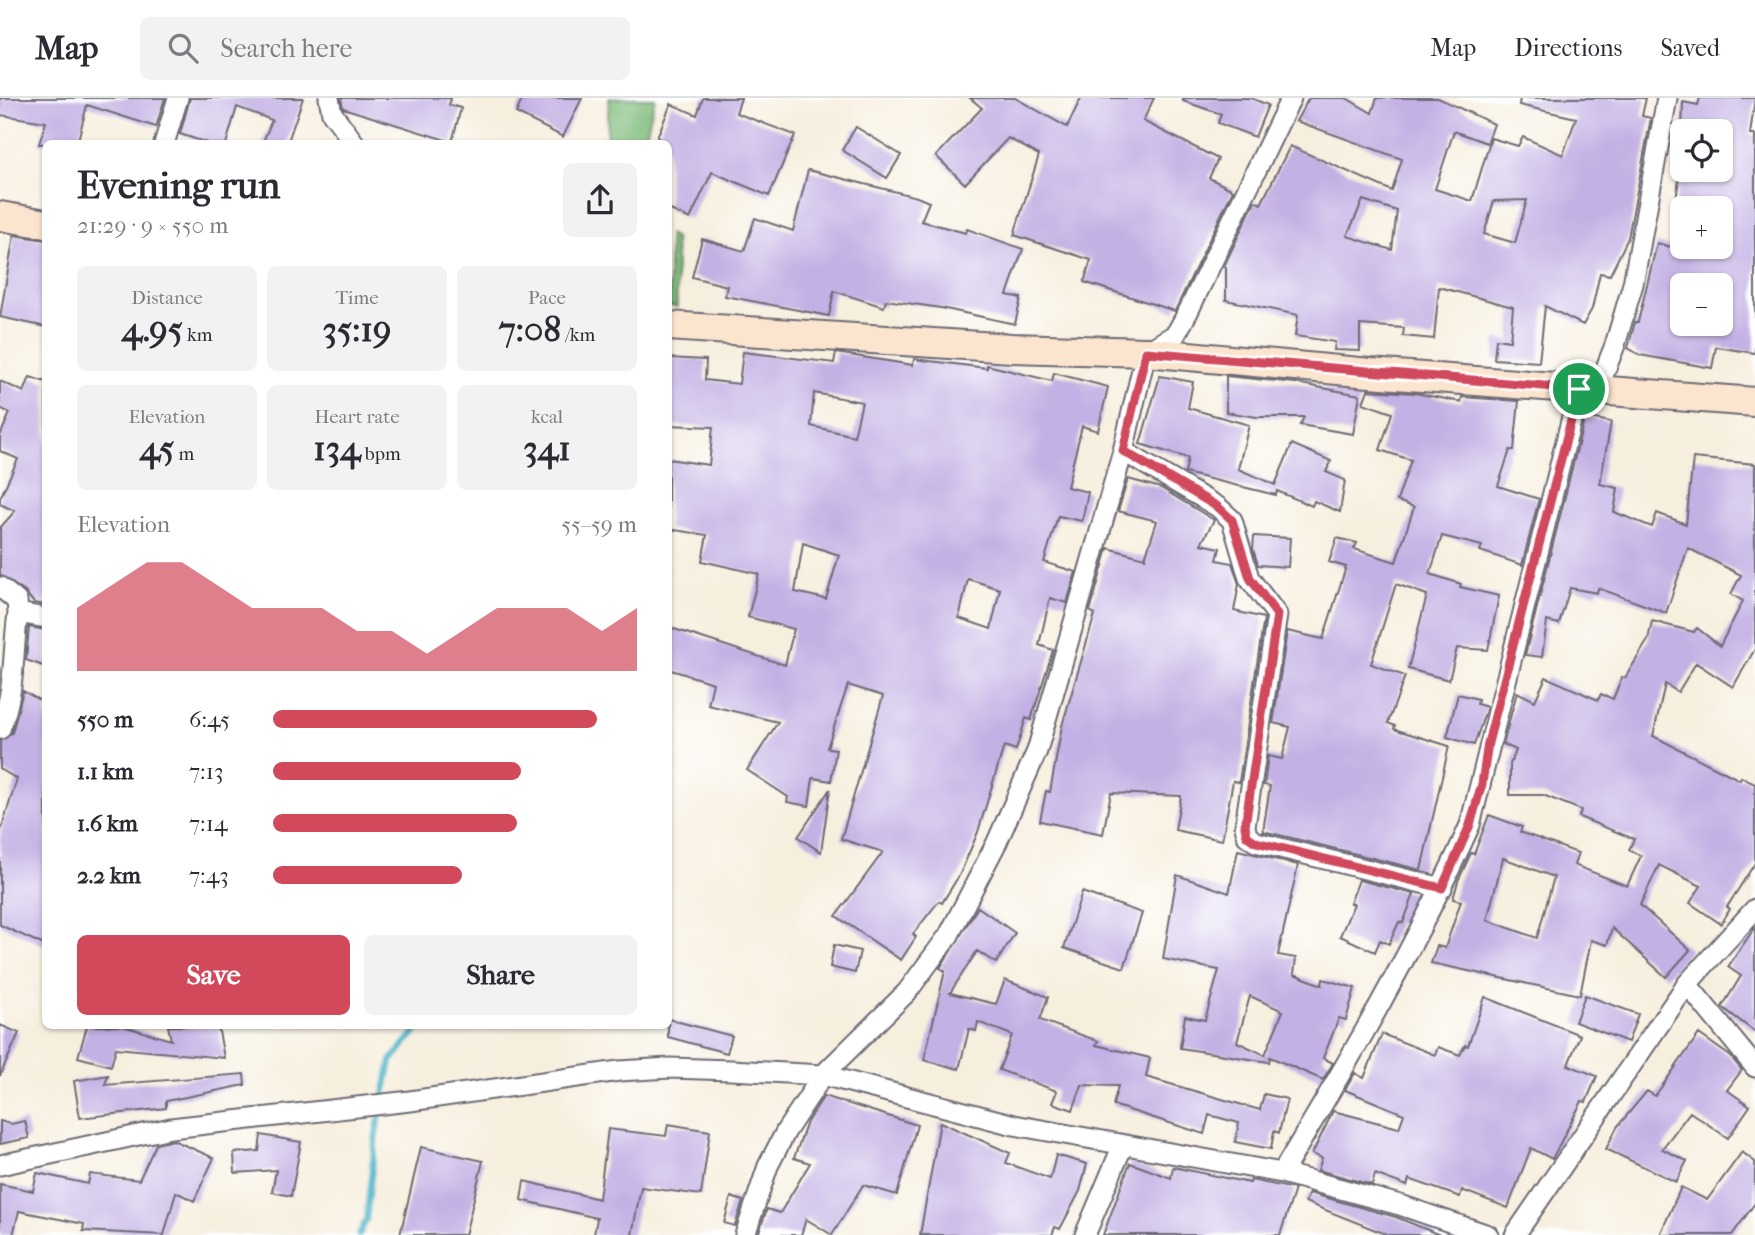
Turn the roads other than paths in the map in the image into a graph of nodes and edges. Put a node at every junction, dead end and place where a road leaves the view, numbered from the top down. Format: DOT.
graph roads {
  1 [pos="178,98"];
  2 [pos="329,98"];
  3 [pos="1291,98"];
  4 [pos="1667,98"];
  5 [pos="165,140"];
  6 [pos="352,140"];
  7 [pos="0,216"];
  8 [pos="42,223"];
  9 [pos="672,326"];
  10 [pos="1146,352"];
  11 [pos="1579,389"];
  12 [pos="1755,402"];
  13 [pos="1123,451"];
  14 [pos="0,587"];
  15 [pos="18,613"];
  16 [pos="42,617"];
  17 [pos="0,729"];
  18 [pos="1442,888"];
  19 [pos="1755,909"];
  20 [pos="1688,984"];
  21 [pos="1755,1067"];
  22 [pos="823,1075"];
  23 [pos="1123,1145"];
  24 [pos="0,1165"];
  25 [pos="1282,1173"];
  26 [pos="745,1235"];
  27 [pos="1085,1235"];
  28 [pos="1488,1235"];
  29 [pos="1515,1235"];
  1 -- 5 [label="street"];
  2 -- 6 [label="street"];
  3 -- 10 [label="street"];
  4 -- 11 [label="street"];
  7 -- 8 [label="main road"];
  9 -- 10 [label="main road"];
  10 -- 11 [label="main road"];
  10 -- 13 [label="street"];
  11 -- 12 [label="main road"];
  11 -- 18 [label="street"];
  13 -- 18 [label="street"];
  13 -- 22 [label="street"];
  14 -- 15 [label="street"];
  15 -- 16 [label="street"];
  15 -- 17 [label="street"];
  18 -- 25 [label="street"];
  19 -- 20 [label="street"];
  20 -- 21 [label="street"];
  20 -- 29 [label="street"];
  22 -- 23 [label="street"];
  22 -- 24 [label="street"];
  22 -- 26 [label="street"];
  23 -- 25 [label="street"];
  23 -- 27 [label="street"];
  25 -- 28 [label="street"];
}
